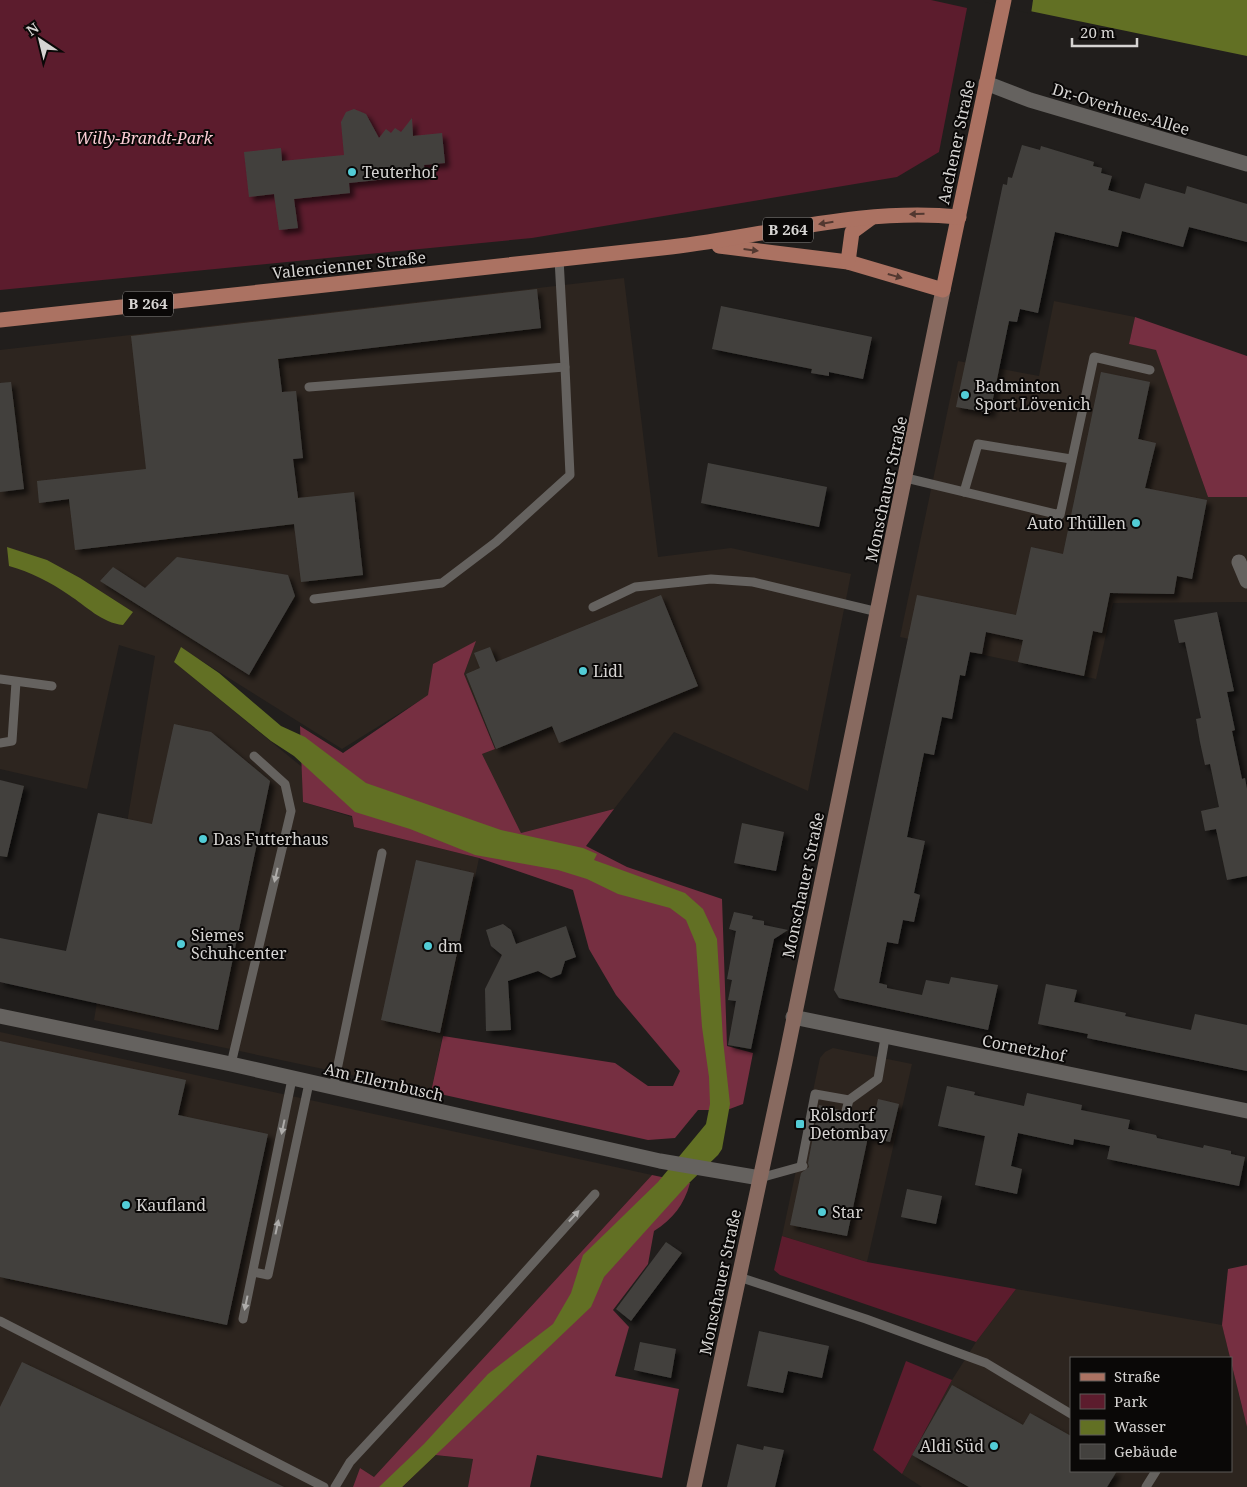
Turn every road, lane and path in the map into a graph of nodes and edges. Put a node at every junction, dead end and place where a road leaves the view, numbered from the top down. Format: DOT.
graph roads {
  1 [pos="1004,0"];
  2 [pos="986,83"];
  3 [pos="1247,164"];
  4 [pos="874,216"];
  5 [pos="959,217"];
  6 [pos="702,243"];
  7 [pos="559,259"];
  8 [pos="848,262"];
  9 [pos="944,290"];
  10 [pos="0,320"];
  11 [pos="565,367"];
  12 [pos="1150,370"];
  13 [pos="309,387"];
  14 [pos="1070,459"];
  15 [pos="906,478"];
  16 [pos="964,492"];
  17 [pos="1238,562"];
  18 [pos="1247,581"];
  19 [pos="314,598"];
  20 [pos="593,607"];
  21 [pos="878,612"];
  22 [pos="0,679"];
  23 [pos="16,682"];
  24 [pos="52,686"];
  25 [pos="0,743"];
  26 [pos="254,756"];
  27 [pos="382,853"];
  28 [pos="0,1016"];
  29 [pos="793,1017"];
  30 [pos="885,1038"];
  31 [pos="232,1064"];
  32 [pos="292,1079"];
  33 [pos="309,1083"];
  34 [pos="333,1089"];
  35 [pos="849,1100"];
  36 [pos="846,1111"];
  37 [pos="1247,1112"];
  38 [pos="760,1178"];
  39 [pos="595,1194"];
  40 [pos="253,1272"];
  41 [pos="739,1277"];
  42 [pos="243,1318"];
  43 [pos="0,1321"];
  44 [pos="1070,1413"];
  45 [pos="1155,1472"];
  46 [pos="324,1487"];
  47 [pos="336,1487"];
  48 [pos="694,1487"];
  49 [pos="1146,1487"];
  1 -- 2 [label="main road, Aachener Straße"];
  2 -- 3 [label="street, Dr.-Overhues-Allee"];
  2 -- 5 [label="main road, Aachener Straße"];
  5 -- 4 [label="main road, Valencienner Straße / B 264, one-way"];
  4 -- 6 [label="main road, Valencienner Straße / B 264, one-way"];
  4 -- 8 [label="main road"];
  5 -- 9 [label="main road, Aachener Straße"];
  6 -- 7 [label="main road, Valencienner Straße / B 264"];
  6 -- 8 [label="main road, Valencienner Straße / B 264, one-way"];
  7 -- 10 [label="main road, Valencienner Straße / B 264"];
  7 -- 11 [label="lane"];
  8 -- 9 [label="main road, Valencienner Straße / B 264, one-way"];
  9 -- 15 [label="street, Monschauer Straße"];
  11 -- 13 [label="lane"];
  11 -- 19 [label="lane"];
  12 -- 14 [label="lane"];
  14 -- 16 [label="lane"];
  14 -- 16 [label="lane"];
  15 -- 16 [label="lane"];
  15 -- 21 [label="street, Monschauer Straße"];
  17 -- 18 [label="street"];
  20 -- 21 [label="lane"];
  21 -- 29 [label="street, Monschauer Straße"];
  22 -- 23 [label="lane"];
  23 -- 24 [label="lane"];
  23 -- 25 [label="lane"];
  26 -- 31 [label="lane, one-way"];
  27 -- 34 [label="lane"];
  28 -- 31 [label="street, Am Ellernbusch"];
  29 -- 30 [label="street, Cornetzhof"];
  29 -- 38 [label="street, Monschauer Straße"];
  30 -- 35 [label="lane"];
  30 -- 37 [label="street, Cornetzhof"];
  31 -- 32 [label="street, Am Ellernbusch"];
  32 -- 33 [label="street, Am Ellernbusch"];
  32 -- 40 [label="lane, one-way"];
  33 -- 34 [label="street, Am Ellernbusch"];
  40 -- 33 [label="lane, one-way"];
  34 -- 38 [label="street, Am Ellernbusch"];
  35 -- 36 [label="lane"];
  35 -- 38 [label="lane"];
  38 -- 41 [label="street, Monschauer Straße"];
  47 -- 39 [label="lane, one-way"];
  40 -- 42 [label="lane, one-way"];
  41 -- 44 [label="lane"];
  41 -- 48 [label="street, Monschauer Straße"];
  43 -- 46 [label="lane"];
  45 -- 49 [label="lane"];
}
